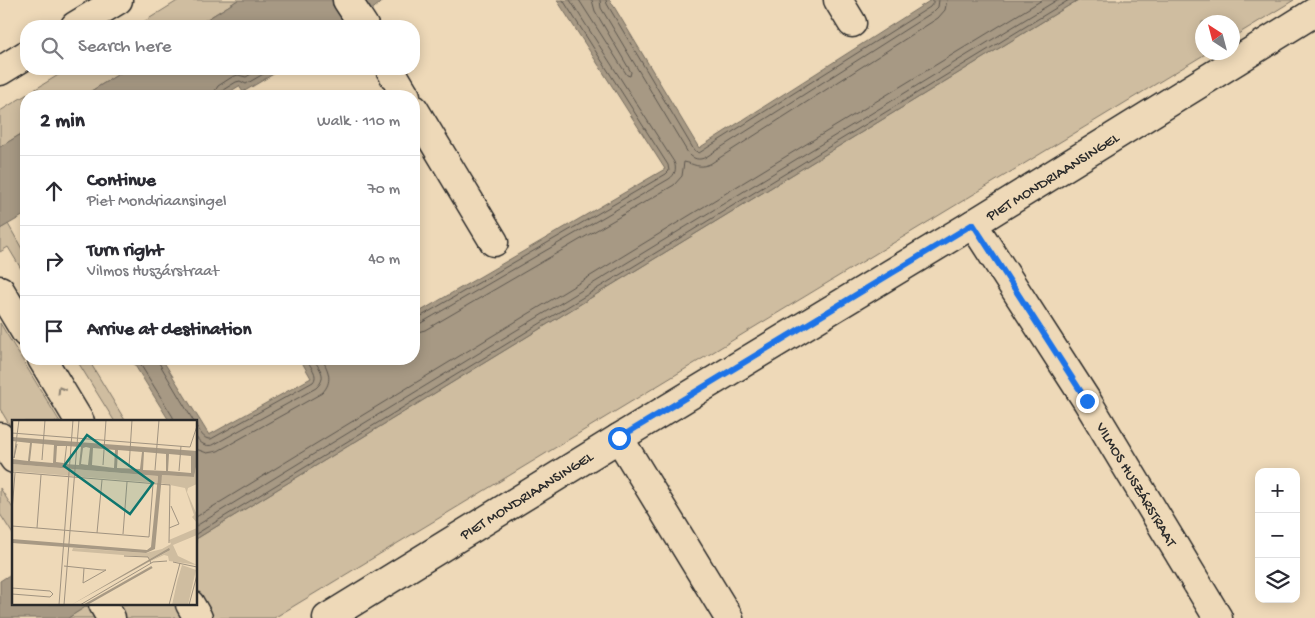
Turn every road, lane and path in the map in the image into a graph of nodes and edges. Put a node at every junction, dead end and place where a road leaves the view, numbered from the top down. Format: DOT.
graph roads {
  1 [pos="118,0"];
  2 [pos="347,0"];
  3 [pos="838,0"];
  4 [pos="1315,12"];
  5 [pos="85,20"];
  6 [pos="360,20"];
  7 [pos="852,23"];
  8 [pos="20,59"];
  9 [pos="0,71"];
  10 [pos="394,75"];
  11 [pos="402,90"];
  12 [pos="420,119"];
  13 [pos="973,224"];
  14 [pos="494,242"];
  15 [pos="0,290"];
  16 [pos="20,323"];
  17 [pos="46,365"];
  18 [pos="79,420"];
  19 [pos="0,436"];
  20 [pos="619,438"];
  21 [pos="12,456"];
  22 [pos="104,606"];
  23 [pos="191,606"];
  24 [pos="111,618"];
  25 [pos="198,618"];
  26 [pos="327,618"];
  27 [pos="729,618"];
  28 [pos="1218,618"];
  1 -- 5 [label="street"];
  2 -- 6 [label="street"];
  3 -- 7 [label="street"];
  4 -- 13 [label="street, PIET MONDRIAANSINGEL"];
  8 -- 9 [label="street"];
  10 -- 11 [label="street"];
  12 -- 14 [label="street"];
  13 -- 20 [label="street, PIET MONDRIAANSINGEL"];
  13 -- 28 [label="street, VILMOS HUSZÁRSTRAAT"];
  15 -- 16 [label="street"];
  18 -- 17 [label="street, one-way"];
  19 -- 21 [label="street"];
  20 -- 26 [label="street, PIET MONDRIAANSINGEL"];
  20 -- 27 [label="street"];
  22 -- 24 [label="street"];
  23 -- 25 [label="street"];
}
